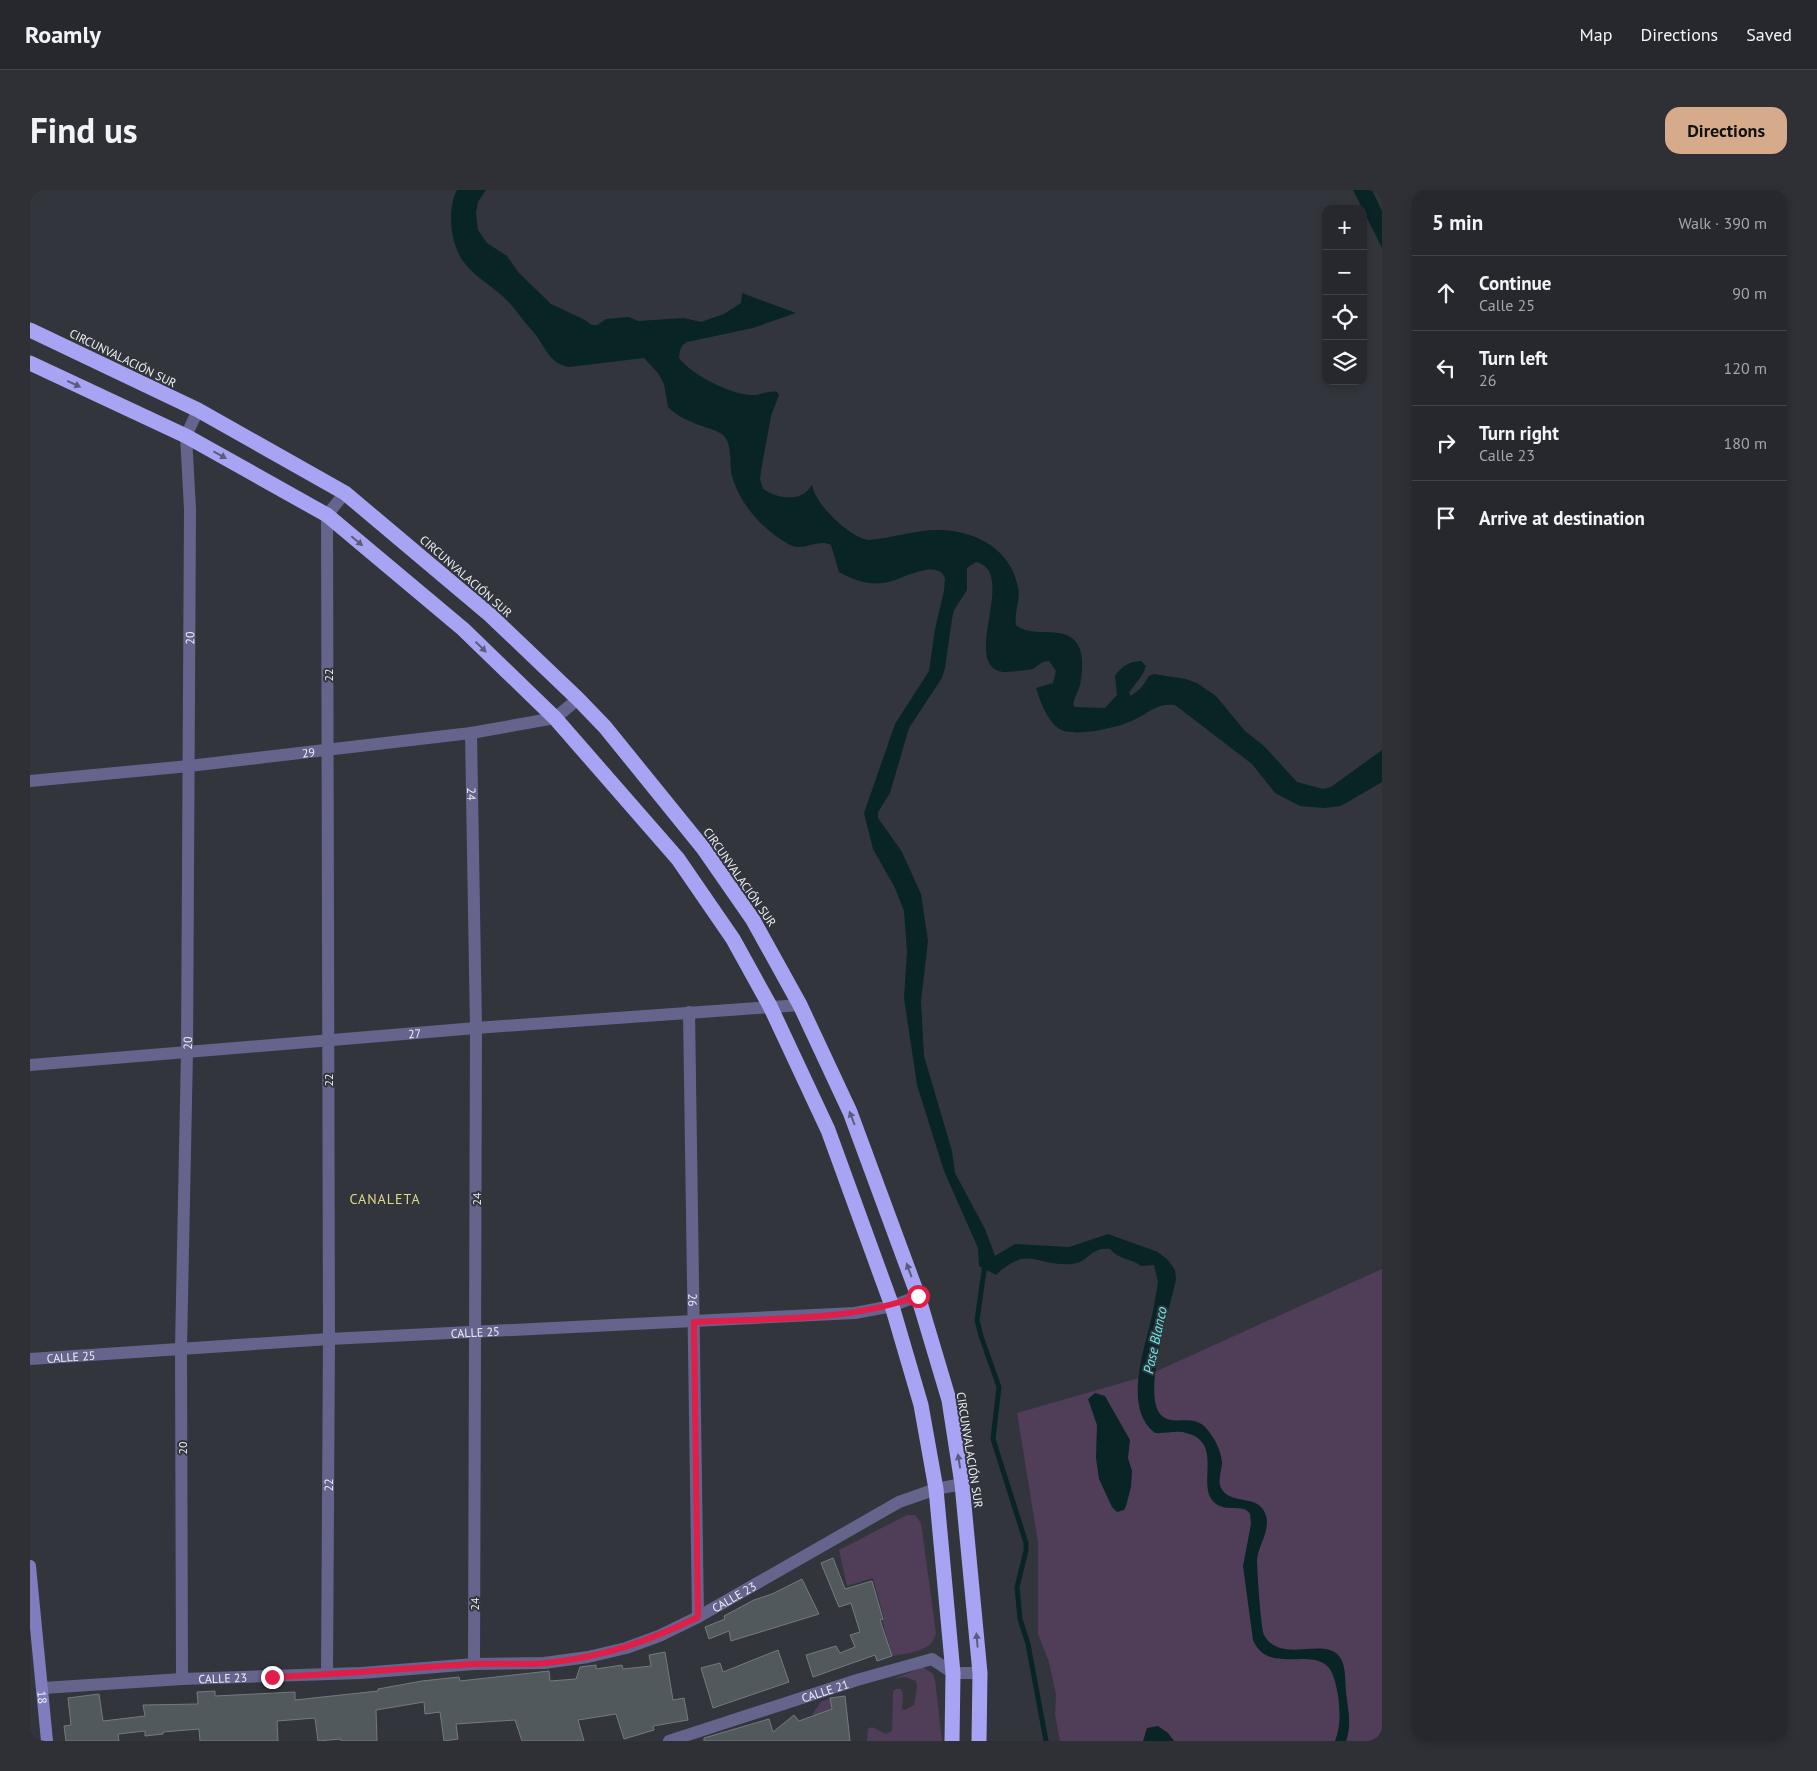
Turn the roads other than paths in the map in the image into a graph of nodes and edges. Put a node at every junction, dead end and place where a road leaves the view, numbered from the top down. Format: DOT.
graph roads {
  1 [pos="30,330"];
  2 [pos="30,363"];
  3 [pos="198,410"];
  4 [pos="186,436"];
  5 [pos="345,493"];
  6 [pos="327,515"];
  7 [pos="578,699"];
  8 [pos="555,718"];
  9 [pos="471,733"];
  10 [pos="328,749"];
  11 [pos="189,766"];
  12 [pos="30,781"];
  13 [pos="800,1005"];
  14 [pos="770,1006"];
  15 [pos="689,1012"];
  16 [pos="476,1028"];
  17 [pos="328,1041"];
  18 [pos="187,1052"];
  19 [pos="30,1066"];
  20 [pos="918,1296"];
  21 [pos="892,1306"];
  22 [pos="694,1322"];
  23 [pos="475,1332"];
  24 [pos="330,1339"];
  25 [pos="181,1348"];
  26 [pos="30,1359"];
  27 [pos="962,1484"];
  28 [pos="936,1489"];
  29 [pos="30,1566"];
  30 [pos="698,1617"];
  31 [pos="474,1664"];
  32 [pos="953,1673"];
  33 [pos="980,1673"];
  34 [pos="327,1674"];
  35 [pos="182,1679"];
  36 [pos="42,1688"];
  37 [pos="47,1741"];
  38 [pos="669,1741"];
  39 [pos="952,1741"];
  40 [pos="979,1741"];
  1 -- 3 [label="highway, CIRCUNVALACIÓN SUR"];
  2 -- 4 [label="highway, one-way"];
  3 -- 4 [label="street, 20"];
  3 -- 5 [label="highway, CIRCUNVALACIÓN SUR"];
  4 -- 6 [label="highway, one-way"];
  4 -- 11 [label="street, 20"];
  5 -- 6 [label="street"];
  5 -- 7 [label="highway, CIRCUNVALACIÓN SUR"];
  6 -- 8 [label="highway, one-way"];
  6 -- 10 [label="street, 22"];
  7 -- 8 [label="street, 29"];
  7 -- 13 [label="highway, CIRCUNVALACIÓN SUR"];
  8 -- 9 [label="street, 29"];
  8 -- 14 [label="highway"];
  9 -- 10 [label="street, 29"];
  9 -- 16 [label="street, 24"];
  10 -- 11 [label="street, 29"];
  10 -- 17 [label="street, 22"];
  11 -- 12 [label="street, 29"];
  11 -- 18 [label="street, 20"];
  13 -- 14 [label="street, 27"];
  20 -- 13 [label="highway, CIRCUNVALACIÓN SUR, one-way"];
  14 -- 15 [label="street, 27"];
  14 -- 21 [label="highway"];
  15 -- 16 [label="street, 27"];
  15 -- 22 [label="street, 26"];
  16 -- 17 [label="street, 27"];
  16 -- 23 [label="street, 24"];
  17 -- 18 [label="street, 27"];
  17 -- 24 [label="street, 22"];
  18 -- 19 [label="street, 27"];
  18 -- 25 [label="street, 20"];
  20 -- 21 [label="street, CALLE 25"];
  27 -- 20 [label="highway, CIRCUNVALACIÓN SUR, one-way"];
  21 -- 22 [label="street, CALLE 25"];
  21 -- 28 [label="highway"];
  22 -- 23 [label="street, CALLE 25"];
  22 -- 30 [label="street, 26"];
  23 -- 24 [label="street, CALLE 25"];
  23 -- 31 [label="street, 24"];
  24 -- 25 [label="street, CALLE 25"];
  24 -- 34 [label="street, 22"];
  25 -- 26 [label="street, CALLE 25"];
  25 -- 35 [label="street, 20"];
  27 -- 28 [label="street, CALLE 23"];
  33 -- 27 [label="highway, CIRCUNVALACIÓN SUR, one-way"];
  28 -- 30 [label="street, CALLE 23"];
  28 -- 32 [label="highway"];
  29 -- 36 [label="street, 18"];
  30 -- 31 [label="street, CALLE 23"];
  31 -- 34 [label="street, CALLE 23"];
  32 -- 33 [label="street"];
  32 -- 38 [label="street, CALLE 21"];
  32 -- 39 [label="highway"];
  33 -- 40 [label="highway, CIRCUNVALACIÓN SUR"];
  34 -- 35 [label="street, CALLE 23"];
  35 -- 36 [label="street, CALLE 23"];
  36 -- 37 [label="street, 18"];
}
